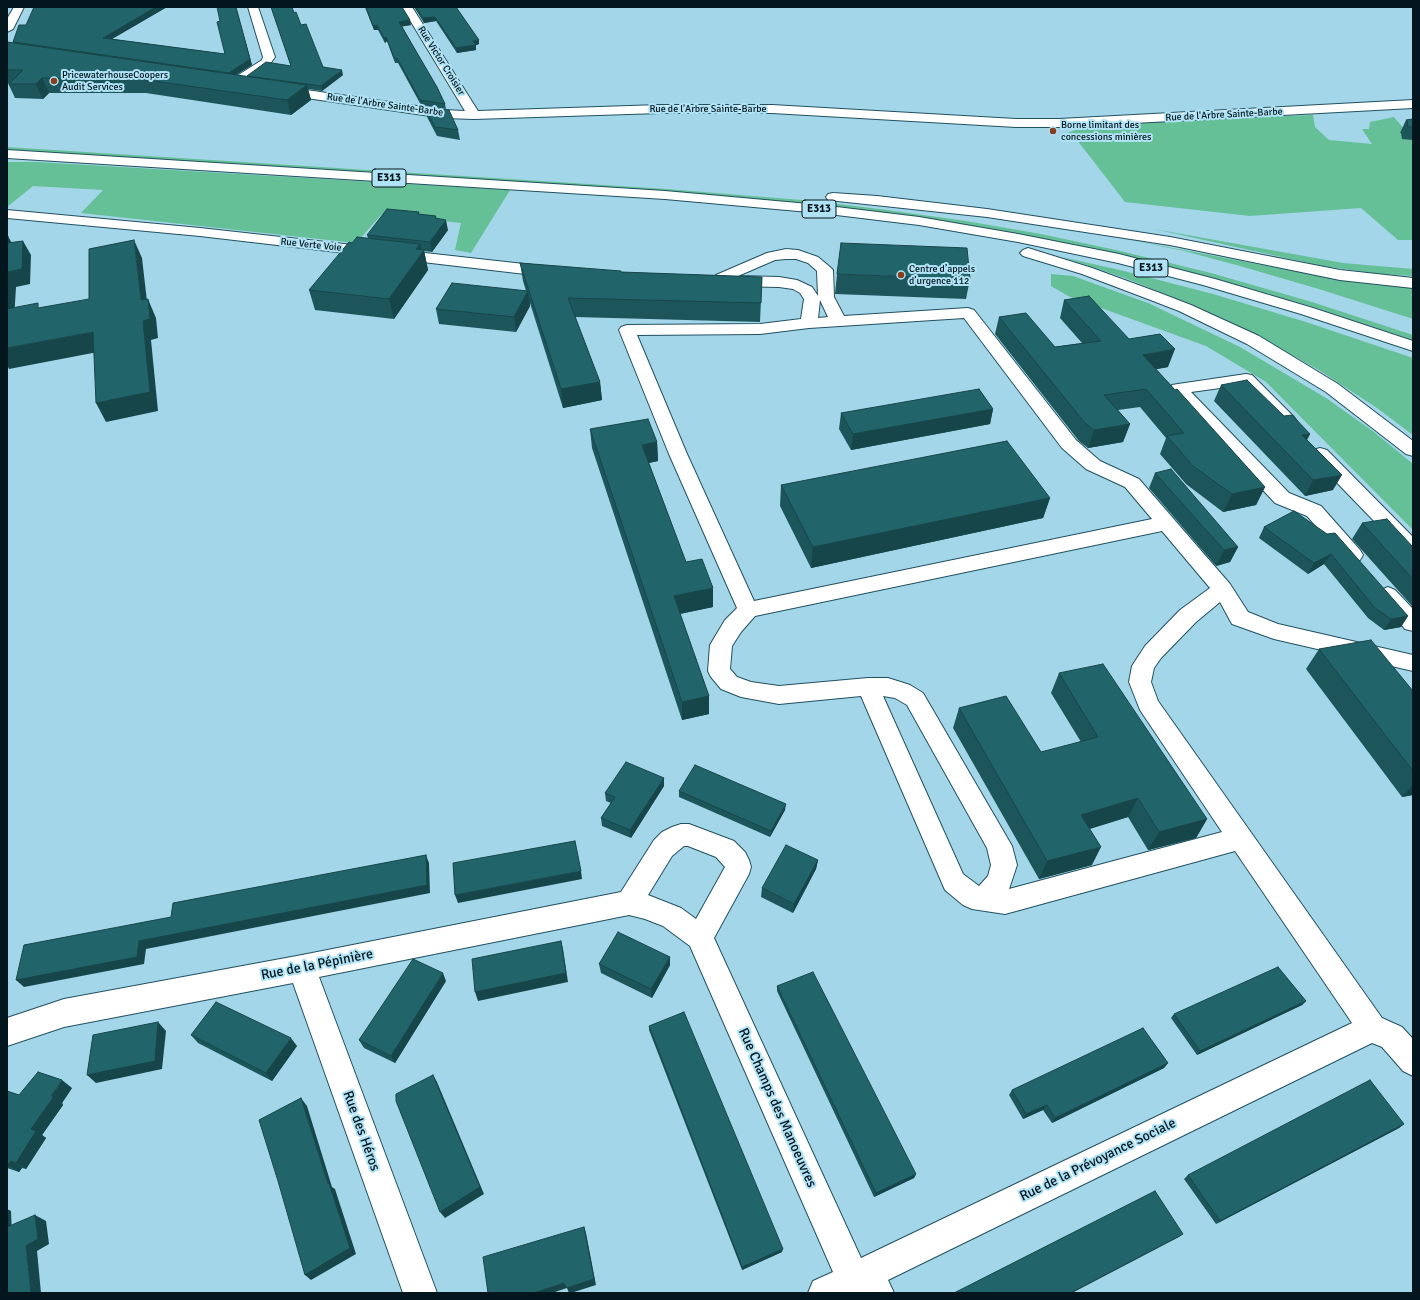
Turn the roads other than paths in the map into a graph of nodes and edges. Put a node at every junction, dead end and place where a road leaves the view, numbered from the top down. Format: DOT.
graph roads {
  1 [pos="22,7"];
  2 [pos="253,7"];
  3 [pos="407,7"];
  4 [pos="7,29"];
  5 [pos="248,86"];
  6 [pos="264,88"];
  7 [pos="1413,104"];
  8 [pos="1390,106"];
  9 [pos="474,115"];
  10 [pos="1413,115"];
  11 [pos="7,143"];
  12 [pos="7,155"];
  13 [pos="820,196"];
  14 [pos="7,214"];
  15 [pos="883,217"];
  16 [pos="813,260"];
  17 [pos="563,273"];
  18 [pos="1413,283"];
  19 [pos="797,285"];
  20 [pos="1287,290"];
  21 [pos="838,321"];
  22 [pos="809,323"];
  23 [pos="1413,346"];
  24 [pos="1413,450"];
  25 [pos="1167,523"];
  26 [pos="1413,549"];
  27 [pos="1223,589"];
  28 [pos="748,610"];
  29 [pos="1413,623"];
  30 [pos="1413,662"];
  31 [pos="868,687"];
  32 [pos="1241,838"];
  33 [pos="985,898"];
  34 [pos="629,903"];
  35 [pos="700,937"];
  36 [pos="302,968"];
  37 [pos="1372,1028"];
  38 [pos="7,1032"];
  39 [pos="1413,1061"];
  40 [pos="866,1282"];
  41 [pos="420,1293"];
  42 [pos="825,1293"];
  1 -- 4 [label="main road"];
  2 -- 5 [label="main road"];
  3 -- 9 [label="main road, Rue Victor Croisier"];
  6 -- 9 [label="main road, Rue de l'Arbre Sainte-Barbe"];
  7 -- 8 [label="main road, Rue de l'Arbre Sainte-Barbe"];
  8 -- 9 [label="main road, Rue de l'Arbre Sainte-Barbe"];
  8 -- 10 [label="main road"];
  11 -- 13 [label="main road, E313"];
  12 -- 15 [label="main road, E313"];
  13 -- 18 [label="main road"];
  13 -- 20 [label="main road, E313"];
  14 -- 17 [label="main road, Rue Verte Voie"];
  15 -- 23 [label="main road, E313"];
  15 -- 24 [label="main road"];
  16 -- 19 [label="main road"];
  16 -- 19 [label="main road"];
  16 -- 21 [label="main road"];
  19 -- 22 [label="main road"];
  21 -- 22 [label="main road"];
  21 -- 25 [label="main road"];
  22 -- 28 [label="main road"];
  25 -- 27 [label="main road"];
  25 -- 28 [label="main road"];
  26 -- 29 [label="main road"];
  27 -- 30 [label="main road"];
  27 -- 32 [label="main road"];
  28 -- 31 [label="main road"];
  31 -- 33 [label="main road"];
  31 -- 33 [label="main road"];
  32 -- 33 [label="main road"];
  32 -- 37 [label="main road"];
  34 -- 35 [label="main road, Rue de la Pépinière"];
  34 -- 35 [label="main road"];
  34 -- 36 [label="main road, Rue de la Pépinière"];
  35 -- 40 [label="main road, Rue Champs des Manoeuvres"];
  36 -- 38 [label="main road, Rue de la Pépinière"];
  36 -- 41 [label="main road, Rue des Héros"];
  37 -- 39 [label="main road"];
  37 -- 40 [label="main road, Rue de la Prévoyance Sociale"];
  40 -- 42 [label="main road, Rue de la Prévoyance Sociale"];
}
